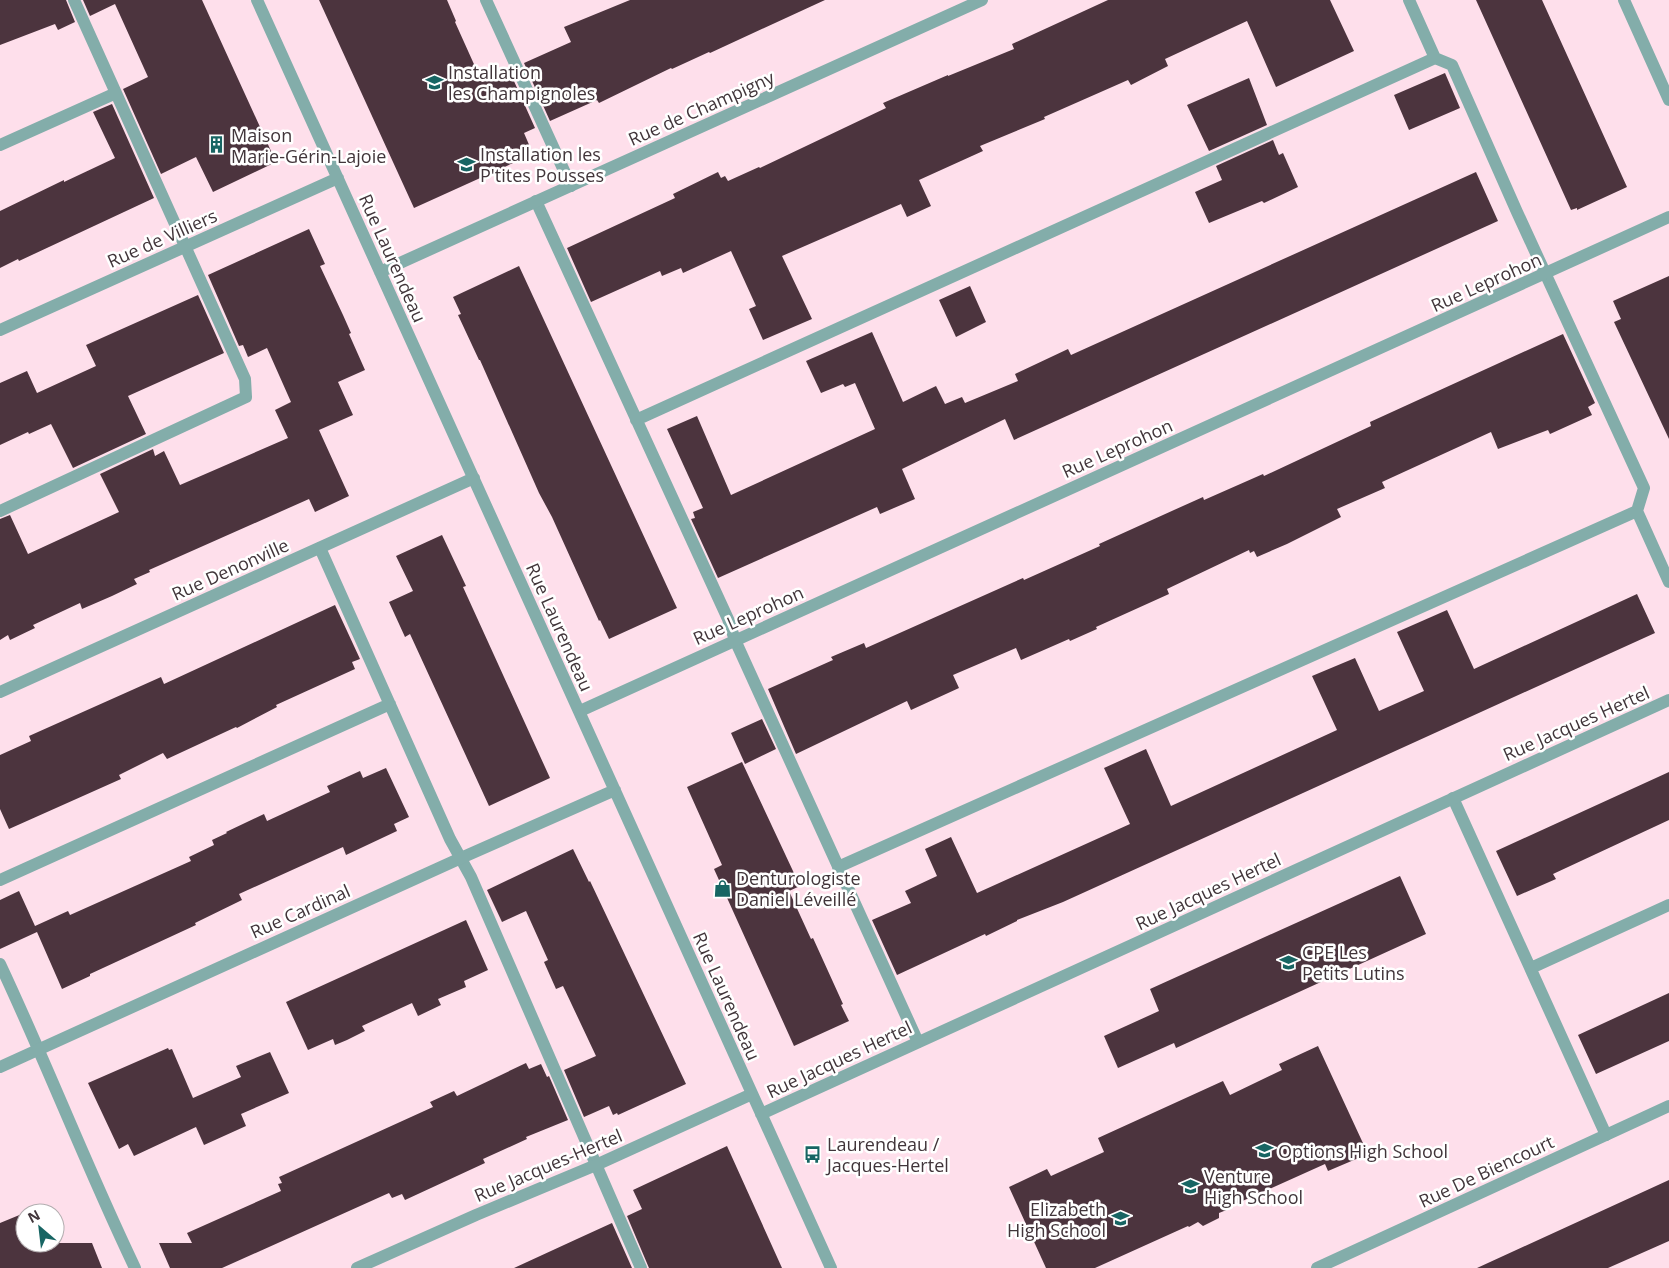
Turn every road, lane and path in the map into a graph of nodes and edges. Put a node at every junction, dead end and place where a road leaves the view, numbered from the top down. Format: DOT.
graph roads {
  1 [pos="74,0"];
  2 [pos="257,0"];
  3 [pos="486,0"];
  4 [pos="982,0"];
  5 [pos="1409,0"];
  6 [pos="1624,0"];
  7 [pos="1435,58"];
  8 [pos="116,93"];
  9 [pos="1669,100"];
  10 [pos="0,145"];
  11 [pos="338,178"];
  12 [pos="571,186"];
  13 [pos="536,201"];
  14 [pos="1669,217"];
  15 [pos="185,247"];
  16 [pos="380,272"];
  17 [pos="1545,274"];
  18 [pos="0,330"];
  19 [pos="636,420"];
  20 [pos="474,478"];
  21 [pos="0,511"];
  22 [pos="1637,511"];
  23 [pos="320,548"];
  24 [pos="1669,582"];
  25 [pos="736,640"];
  26 [pos="0,692"];
  27 [pos="1669,700"];
  28 [pos="390,704"];
  29 [pos="580,711"];
  30 [pos="615,790"];
  31 [pos="1454,798"];
  32 [pos="460,858"];
  33 [pos="838,867"];
  34 [pos="0,880"];
  35 [pos="1669,905"];
  36 [pos="0,964"];
  37 [pos="1531,968"];
  38 [pos="918,1042"];
  39 [pos="39,1050"];
  40 [pos="0,1067"];
  41 [pos="752,1094"];
  42 [pos="1669,1106"];
  43 [pos="761,1114"];
  44 [pos="1606,1134"];
  45 [pos="596,1166"];
  46 [pos="135,1268"];
  47 [pos="357,1268"];
  48 [pos="641,1268"];
  49 [pos="831,1268"];
  50 [pos="1317,1268"];
  1 -- 8 [label="street"];
  2 -- 11 [label="street, Rue Laurendeau"];
  3 -- 12 [label="street"];
  4 -- 12 [label="street, Rue de Champigny"];
  5 -- 7 [label="street"];
  6 -- 9 [label="street"];
  7 -- 17 [label="street"];
  7 -- 19 [label="street"];
  8 -- 10 [label="street"];
  8 -- 15 [label="street"];
  11 -- 15 [label="street, Rue de Villiers"];
  11 -- 16 [label="street, Rue Laurendeau"];
  12 -- 13 [label="street, Rue de Champigny"];
  13 -- 16 [label="street, Rue de Champigny"];
  13 -- 19 [label="street"];
  14 -- 17 [label="street, Rue Leprohon"];
  15 -- 18 [label="street, Rue de Villiers"];
  15 -- 21 [label="street"];
  16 -- 20 [label="street, Rue Laurendeau"];
  17 -- 22 [label="street"];
  17 -- 25 [label="street, Rue Leprohon"];
  19 -- 25 [label="street"];
  20 -- 23 [label="street, Rue Denonville"];
  20 -- 29 [label="street, Rue Laurendeau"];
  22 -- 24 [label="street"];
  22 -- 33 [label="street"];
  23 -- 26 [label="street, Rue Denonville"];
  23 -- 28 [label="street"];
  25 -- 29 [label="street, Rue Leprohon"];
  25 -- 33 [label="street"];
  27 -- 31 [label="street, Rue Jacques Hertel"];
  28 -- 32 [label="street"];
  28 -- 34 [label="street"];
  29 -- 30 [label="street, Rue Laurendeau"];
  30 -- 32 [label="street, Rue Cardinal"];
  30 -- 41 [label="street, Rue Laurendeau"];
  31 -- 37 [label="street"];
  31 -- 38 [label="street, Rue Jacques Hertel"];
  32 -- 39 [label="street, Rue Cardinal"];
  32 -- 45 [label="street"];
  33 -- 38 [label="street"];
  35 -- 37 [label="street"];
  36 -- 39 [label="street"];
  37 -- 44 [label="street"];
  38 -- 43 [label="street, Rue Jacques Hertel"];
  39 -- 40 [label="street, Rue Cardinal"];
  39 -- 46 [label="street"];
  41 -- 43 [label="street, Rue Laurendeau"];
  41 -- 45 [label="street, Rue Jacques-Hertel"];
  42 -- 44 [label="street, Rue De Biencourt"];
  43 -- 49 [label="street, Rue Laurendeau"];
  44 -- 50 [label="street, Rue De Biencourt"];
  45 -- 47 [label="street, Rue Jacques-Hertel"];
  45 -- 48 [label="street"];
}
